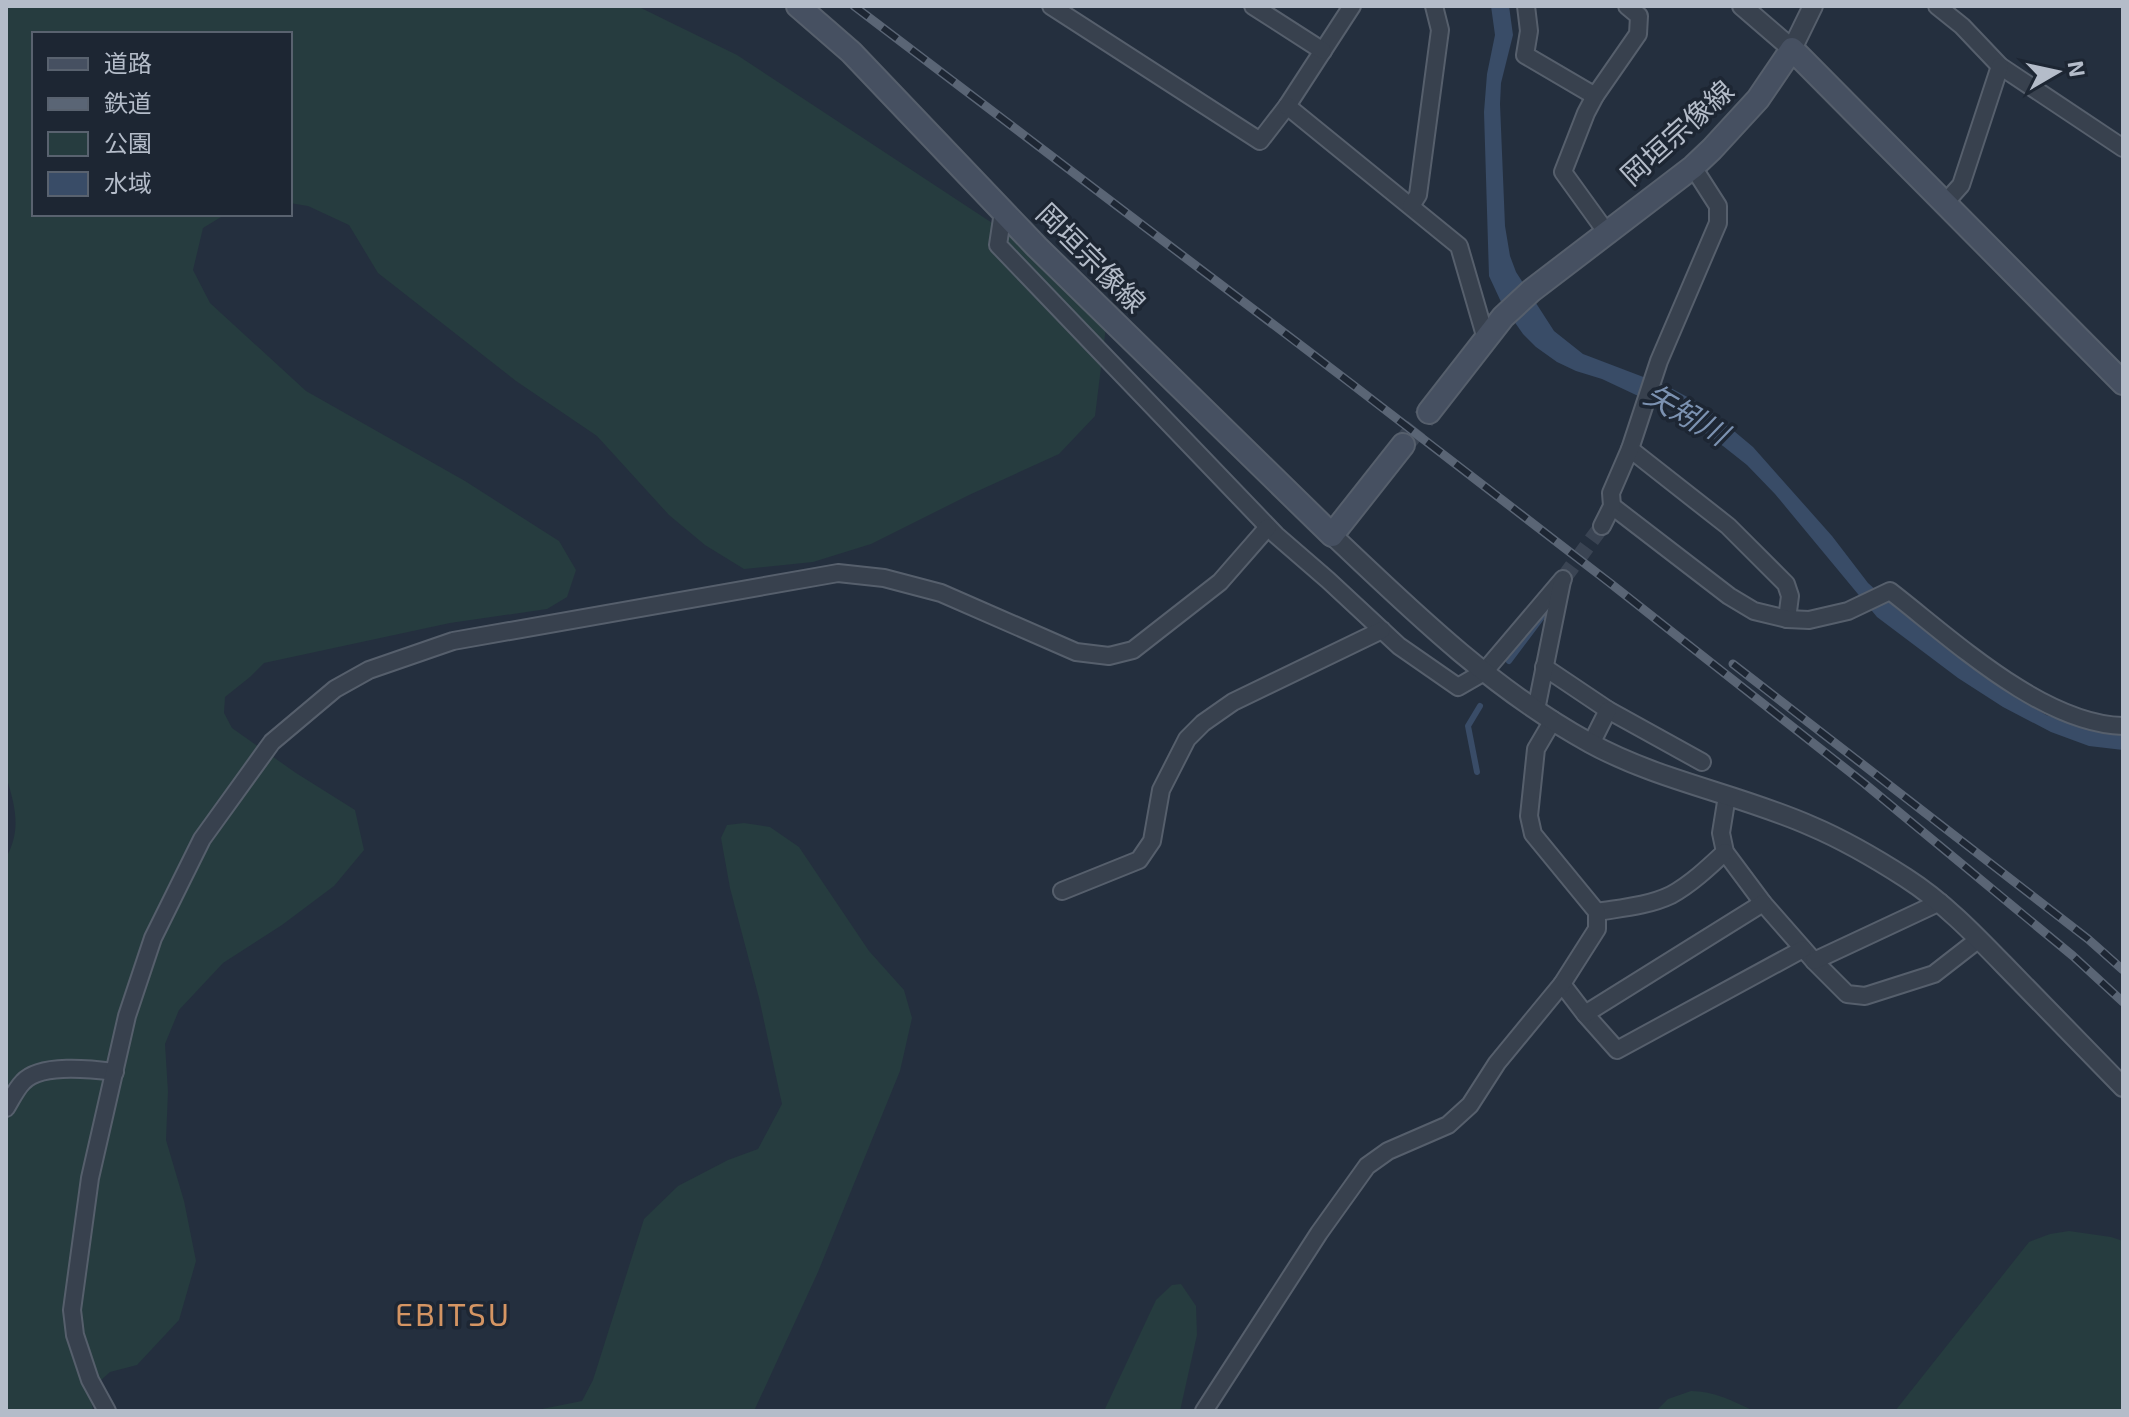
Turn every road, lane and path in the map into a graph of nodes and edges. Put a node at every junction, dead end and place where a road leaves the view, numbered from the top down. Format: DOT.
graph roads {
  1 [pos="798,6"];
  2 [pos="1051,6"];
  3 [pos="1253,6"];
  4 [pos="1352,6"];
  5 [pos="1434,6"];
  6 [pos="1526,6"];
  7 [pos="1627,6"];
  8 [pos="1742,6"];
  9 [pos="1813,6"];
  10 [pos="1937,6"];
  11 [pos="1792,49"];
  12 [pos="1323,51"];
  13 [pos="2000,66"];
  14 [pos="1595,96"];
  15 [pos="1287,106"];
  16 [pos="2123,148"];
  17 [pos="1693,167"];
  18 [pos="1945,203"];
  19 [pos="1411,206"];
  20 [pos="1003,212"];
  21 [pos="1607,233"];
  22 [pos="1486,339"];
  23 [pos="2123,383"];
  24 [pos="1429,412"];
  25 [pos="1403,445"];
  26 [pos="1630,449"];
  27 [pos="1612,506"];
  28 [pos="1602,526"];
  29 [pos="1268,527"];
  30 [pos="1332,535"];
  31 [pos="1787,619"];
  32 [pos="1382,630"];
  33 [pos="1544,667"];
  34 [pos="1484,672"];
  35 [pos="1536,710"];
  36 [pos="1608,710"];
  37 [pos="1553,720"];
  38 [pos="2123,726"];
  39 [pos="1591,744"];
  40 [pos="1702,762"];
  41 [pos="1727,796"];
  42 [pos="1725,852"];
  43 [pos="1062,891"];
  44 [pos="1940,902"];
  45 [pos="1763,903"];
  46 [pos="1597,912"];
  47 [pos="1979,939"];
  48 [pos="1808,955"];
  49 [pos="1562,984"];
  50 [pos="1585,1014"];
  51 [pos="115,1072"];
  52 [pos="2123,1087"];
  53 [pos="6,1108"];
  54 [pos="107,1411"];
  55 [pos="1204,1411"];
  1 -- 20 [label="main road, 岡垣宗像線"];
  2 -- 15 [label="street"];
  3 -- 12 [label="street"];
  4 -- 12 [label="street"];
  5 -- 19 [label="street"];
  6 -- 14 [label="street"];
  7 -- 14 [label="street"];
  8 -- 11 [label="street"];
  9 -- 11 [label="street"];
  10 -- 13 [label="street"];
  11 -- 17 [label="main road, 岡垣宗像線"];
  11 -- 18 [label="main road"];
  12 -- 15 [label="street"];
  13 -- 16 [label="street"];
  13 -- 18 [label="street"];
  14 -- 21 [label="street"];
  15 -- 19 [label="street"];
  17 -- 21 [label="main road, 岡垣宗像線"];
  17 -- 26 [label="street"];
  18 -- 23 [label="main road"];
  19 -- 22 [label="street"];
  20 -- 29 [label="street"];
  20 -- 30 [label="main road, 岡垣宗像線"];
  21 -- 22 [label="main road, 岡垣宗像線"];
  22 -- 24 [label="main road, 岡垣宗像線"];
  25 -- 30 [label="main road"];
  26 -- 27 [label="street"];
  26 -- 31 [label="street"];
  27 -- 28 [label="street"];
  27 -- 31 [label="street"];
  29 -- 32 [label="street"];
  29 -- 51 [label="street"];
  30 -- 34 [label="street"];
  31 -- 38 [label="street"];
  32 -- 34 [label="street"];
  32 -- 43 [label="street"];
  33 -- 34 [label="street"];
  33 -- 35 [label="street"];
  33 -- 36 [label="street"];
  34 -- 35 [label="street"];
  35 -- 37 [label="street"];
  36 -- 39 [label="street"];
  36 -- 40 [label="street"];
  37 -- 39 [label="street"];
  37 -- 46 [label="street"];
  39 -- 41 [label="street"];
  41 -- 42 [label="street"];
  41 -- 44 [label="street"];
  42 -- 45 [label="street"];
  42 -- 46 [label="street"];
  44 -- 47 [label="street"];
  44 -- 48 [label="street"];
  45 -- 48 [label="street"];
  45 -- 50 [label="street"];
  46 -- 49 [label="street"];
  47 -- 48 [label="street"];
  47 -- 52 [label="street"];
  48 -- 50 [label="street"];
  49 -- 50 [label="street"];
  49 -- 55 [label="street"];
  51 -- 53 [label="street"];
  51 -- 54 [label="street"];
}
